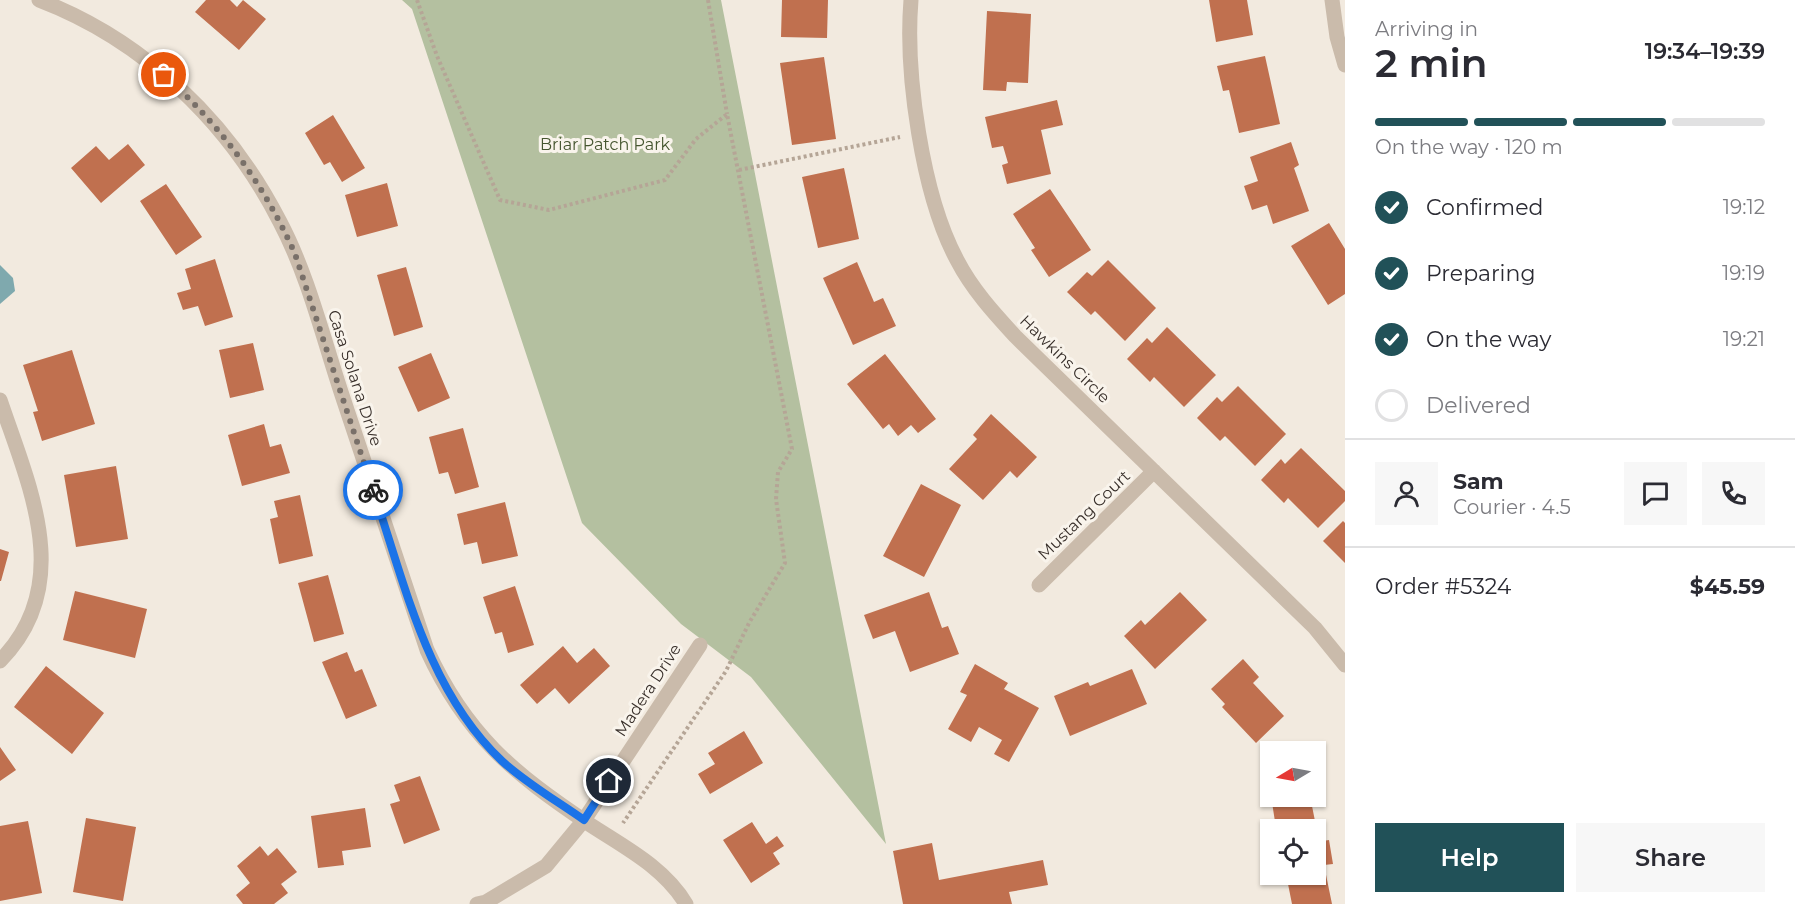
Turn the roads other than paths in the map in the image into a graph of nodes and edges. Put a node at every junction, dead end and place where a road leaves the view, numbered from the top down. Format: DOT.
graph roads {
  1 [pos="39,0"];
  2 [pos="911,0"];
  3 [pos="1332,0"];
  4 [pos="1341,36"];
  5 [pos="1345,65"];
  6 [pos="0,400"];
  7 [pos="1154,471"];
  8 [pos="1039,585"];
  9 [pos="700,645"];
  10 [pos="0,661"];
  11 [pos="1345,665"];
  12 [pos="584,820"];
  13 [pos="477,904"];
  14 [pos="686,904"];
  1 -- 12 [label="street, Casa Solana Drive"];
  2 -- 7 [label="street, Hawkins Circle"];
  3 -- 4 [label="street"];
  4 -- 5 [label="street"];
  6 -- 10 [label="street"];
  7 -- 8 [label="street, Mustang Court"];
  7 -- 11 [label="street, Hawkins Circle"];
  9 -- 12 [label="street, Madera Drive"];
  12 -- 13 [label="street, Madera Drive"];
  12 -- 14 [label="street, Casa Solana Drive"];
}
